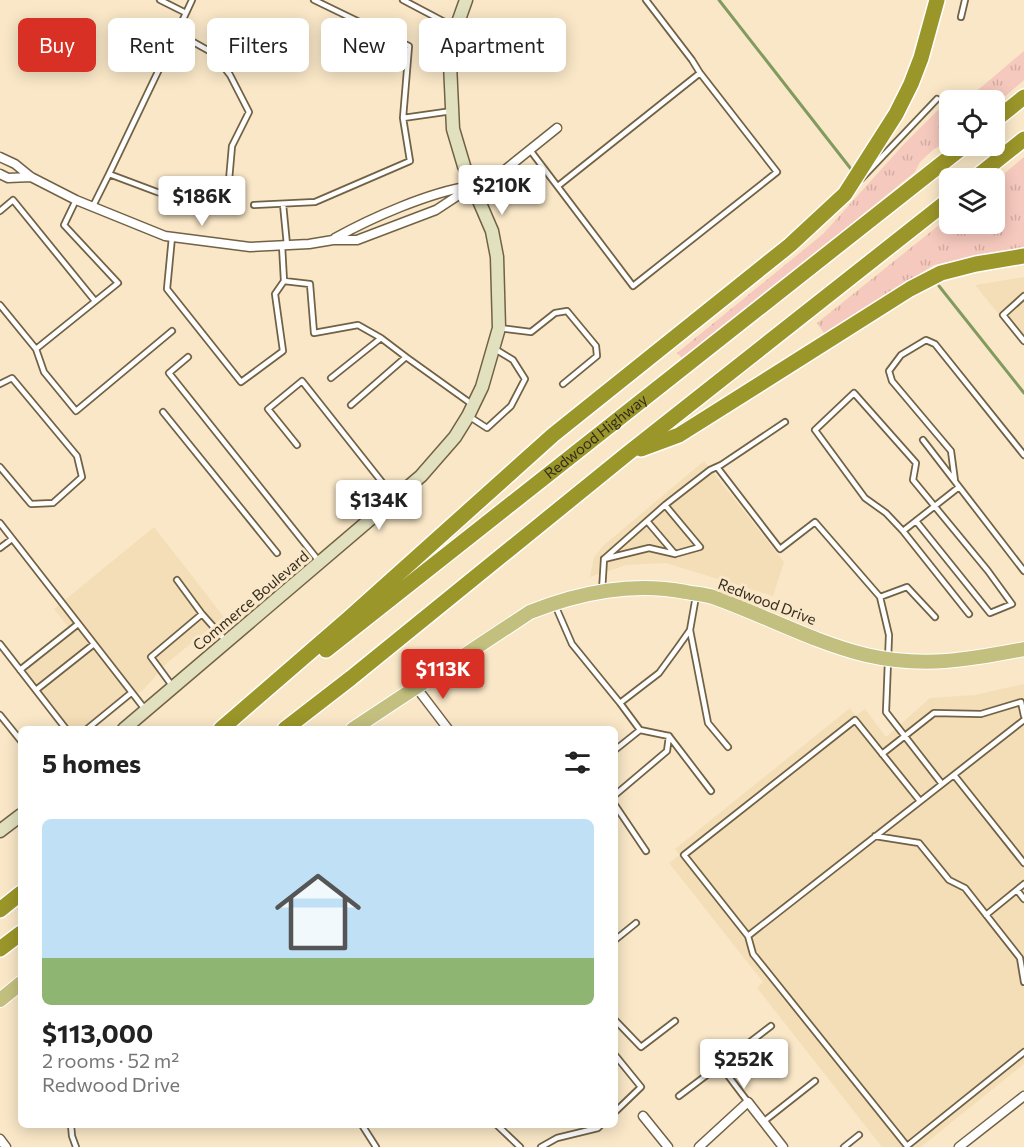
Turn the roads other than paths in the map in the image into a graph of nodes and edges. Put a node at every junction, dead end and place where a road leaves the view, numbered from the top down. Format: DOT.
graph roads {
  1 [pos="160,0"];
  2 [pos="192,0"];
  3 [pos="314,0"];
  4 [pos="403,0"];
  5 [pos="466,0"];
  6 [pos="646,0"];
  7 [pos="937,0"];
  8 [pos="965,0"];
  9 [pos="186,13"];
  10 [pos="961,17"];
  11 [pos="184,18"];
  12 [pos="437,18"];
  13 [pos="460,18"];
  14 [pos="195,42"];
  15 [pos="158,72"];
  16 [pos="450,72"];
  17 [pos="700,73"];
  18 [pos="1024,97"];
  19 [pos="938,99"];
  20 [pos="452,111"];
  21 [pos="1005,112"];
  22 [pos="403,118"];
  23 [pos="557,129"];
  24 [pos="1024,139"];
  25 [pos="530,150"];
  26 [pos="951,156"];
  27 [pos="0,157"];
  28 [pos="988,168"];
  29 [pos="0,174"];
  30 [pos="109,174"];
  31 [pos="31,177"];
  32 [pos="474,185"];
  33 [pos="558,186"];
  34 [pos="845,194"];
  35 [pos="76,200"];
  36 [pos="283,204"];
  37 [pos="254,205"];
  38 [pos="93,206"];
  39 [pos="939,208"];
  40 [pos="0,211"];
  41 [pos="172,237"];
  42 [pos="333,240"];
  43 [pos="284,245"];
  44 [pos="1024,256"];
  45 [pos="284,281"];
  46 [pos="1024,296"];
  47 [pos="95,301"];
  48 [pos="0,304"];
  49 [pos="499,328"];
  50 [pos="172,331"];
  51 [pos="381,338"];
  52 [pos="1024,341"];
  53 [pos="493,348"];
  54 [pos="36,349"];
  55 [pos="188,357"];
  56 [pos="406,357"];
  57 [pos="331,378"];
  58 [pos="0,384"];
  59 [pos="563,384"];
  60 [pos="351,405"];
  61 [pos="470,410"];
  62 [pos="163,412"];
  63 [pos="785,422"];
  64 [pos="923,440"];
  65 [pos="297,445"];
  66 [pos="627,454"];
  67 [pos="1024,455"];
  68 [pos="0,467"];
  69 [pos="717,467"];
  70 [pos="955,481"];
  71 [pos="959,487"];
  72 [pos="395,498"];
  73 [pos="665,505"];
  74 [pos="935,506"];
  75 [pos="647,521"];
  76 [pos="916,521"];
  77 [pos="0,523"];
  78 [pos="903,531"];
  79 [pos="12,538"];
  80 [pos="0,549"];
  81 [pos="277,553"];
  82 [pos="675,554"];
  83 [pos="604,559"];
  84 [pos="320,562"];
  85 [pos="1024,571"];
  86 [pos="177,580"];
  87 [pos="602,591"];
  88 [pos="696,594"];
  89 [pos="880,597"];
  90 [pos="554,603"];
  91 [pos="202,614"];
  92 [pos="969,614"];
  93 [pos="934,617"];
  94 [pos="78,624"];
  95 [pos="690,630"];
  96 [pos="227,642"];
  97 [pos="0,644"];
  98 [pos="94,644"];
  99 [pos="1024,649"];
  100 [pos="888,658"];
  101 [pos="20,670"];
  102 [pos="173,687"];
  103 [pos="416,687"];
  104 [pos="36,690"];
  105 [pos="132,693"];
  106 [pos="620,703"];
  107 [pos="146,711"];
  108 [pos="0,715"];
  109 [pos="1024,718"];
  110 [pos="64,726"];
  111 [pos="91,726"];
  112 [pos="128,726"];
  113 [pos="224,726"];
  114 [pos="231,726"];
  115 [pos="289,726"];
  116 [pos="359,726"];
  117 [pos="446,726"];
  118 [pos="640,730"];
  119 [pos="669,736"];
  120 [pos="904,736"];
  121 [pos="18,737"];
  122 [pos="728,747"];
  123 [pos="618,748"];
  124 [pos="882,754"];
  125 [pos="954,775"];
  126 [pos="942,784"];
  127 [pos="711,791"];
  128 [pos="618,793"];
  129 [pos="921,801"];
  130 [pos="618,809"];
  131 [pos="18,817"];
  132 [pos="0,831"];
  133 [pos="875,836"];
  134 [pos="646,851"];
  135 [pos="1024,863"];
  136 [pos="1024,885"];
  137 [pos="1017,890"];
  138 [pos="18,895"];
  139 [pos="1024,899"];
  140 [pos="0,910"];
  141 [pos="986,915"];
  142 [pos="636,923"];
  143 [pos="18,935"];
  144 [pos="748,936"];
  145 [pos="618,938"];
  146 [pos="0,949"];
  147 [pos="1024,982"];
  148 [pos="18,985"];
  149 [pos="0,1000"];
  150 [pos="675,1021"];
  151 [pos="618,1023"];
  152 [pos="771,1026"];
  153 [pos="1024,1052"];
  154 [pos="618,1058"];
  155 [pos="720,1065"];
  156 [pos="815,1081"];
  157 [pos="679,1096"];
  158 [pos="1024,1096"];
  159 [pos="748,1102"];
  160 [pos="618,1109"];
  161 [pos="643,1116"];
  162 [pos="763,1122"];
  163 [pos="71,1128"];
  164 [pos="364,1128"];
  165 [pos="500,1128"];
  166 [pos="598,1128"];
  167 [pos="859,1135"];
  168 [pos="0,1139"];
  169 [pos="6,1147"];
  170 [pos="76,1147"];
  171 [pos="376,1147"];
  172 [pos="520,1147"];
  173 [pos="541,1147"];
  174 [pos="668,1147"];
  175 [pos="699,1147"];
  176 [pos="783,1147"];
  177 [pos="844,1147"];
  178 [pos="959,1147"];
  1 -- 9 [label="lane"];
  2 -- 9 [label="lane"];
  3 -- 22 [label="lane"];
  4 -- 12 [label="lane"];
  5 -- 13 [label="street, Commerce Boulevard"];
  6 -- 17 [label="lane"];
  7 -- 34 [label="highway"];
  8 -- 10 [label="lane"];
  9 -- 11 [label="lane"];
  14 -- 30 [label="lane"];
  15 -- 30 [label="lane"];
  16 -- 20 [label="street, Commerce Boulevard"];
  17 -- 33 [label="lane"];
  17 -- 33 [label="lane"];
  18 -- 21 [label="highway"];
  19 -- 34 [label="lane"];
  20 -- 22 [label="lane"];
  20 -- 32 [label="street, Commerce Boulevard"];
  22 -- 36 [label="lane"];
  23 -- 25 [label="street"];
  24 -- 28 [label="highway"];
  25 -- 32 [label="street"];
  25 -- 33 [label="lane"];
  26 -- 114 [label="highway, Redwood Highway"];
  27 -- 31 [label="street"];
  29 -- 31 [label="street"];
  30 -- 38 [label="lane"];
  31 -- 35 [label="street"];
  32 -- 42 [label="street"];
  32 -- 42 [label="street"];
  32 -- 49 [label="street, Commerce Boulevard"];
  34 -- 113 [label="highway"];
  35 -- 38 [label="street"];
  35 -- 47 [label="lane"];
  36 -- 37 [label="lane"];
  36 -- 43 [label="lane"];
  38 -- 41 [label="street"];
  39 -- 66 [label="highway"];
  40 -- 47 [label="lane"];
  41 -- 43 [label="street"];
  41 -- 45 [label="lane"];
  42 -- 43 [label="street"];
  43 -- 45 [label="lane"];
  44 -- 66 [label="highway"];
  45 -- 51 [label="lane"];
  46 -- 52 [label="lane"];
  47 -- 54 [label="lane"];
  48 -- 54 [label="lane"];
  49 -- 53 [label="street, Commerce Boulevard"];
  49 -- 59 [label="lane"];
  50 -- 54 [label="lane"];
  51 -- 56 [label="lane"];
  51 -- 57 [label="lane"];
  53 -- 61 [label="street, Commerce Boulevard"];
  53 -- 61 [label="lane"];
  55 -- 84 [label="lane"];
  56 -- 60 [label="lane"];
  56 -- 61 [label="lane"];
  58 -- 68 [label="lane"];
  61 -- 72 [label="street, Commerce Boulevard"];
  62 -- 81 [label="lane"];
  63 -- 69 [label="lane"];
  64 -- 70 [label="lane"];
  65 -- 72 [label="lane"];
  66 -- 115 [label="highway"];
  67 -- 70 [label="lane"];
  69 -- 73 [label="lane"];
  69 -- 89 [label="lane"];
  70 -- 71 [label="lane"];
  71 -- 74 [label="lane"];
  71 -- 85 [label="lane"];
  72 -- 84 [label="street, Commerce Boulevard"];
  73 -- 75 [label="lane"];
  73 -- 82 [label="lane"];
  74 -- 76 [label="lane"];
  74 -- 76 [label="lane"];
  74 -- 78 [label="lane"];
  75 -- 82 [label="lane"];
  75 -- 83 [label="lane"];
  76 -- 78 [label="lane"];
  77 -- 79 [label="lane"];
  78 -- 92 [label="lane"];
  79 -- 80 [label="lane"];
  79 -- 94 [label="lane"];
  82 -- 83 [label="lane"];
  83 -- 87 [label="lane"];
  84 -- 96 [label="street, Commerce Boulevard"];
  86 -- 91 [label="lane"];
  87 -- 88 [label="main road, Redwood Drive"];
  87 -- 90 [label="main road, Redwood Drive"];
  88 -- 95 [label="lane"];
  88 -- 100 [label="main road, Redwood Drive"];
  89 -- 93 [label="lane"];
  89 -- 100 [label="lane"];
  90 -- 103 [label="main road, Redwood Drive"];
  90 -- 106 [label="lane"];
  91 -- 96 [label="lane"];
  91 -- 102 [label="lane"];
  94 -- 98 [label="lane"];
  94 -- 101 [label="lane"];
  95 -- 106 [label="lane"];
  95 -- 122 [label="lane"];
  96 -- 102 [label="street, Commerce Boulevard"];
  97 -- 101 [label="lane"];
  98 -- 104 [label="lane"];
  98 -- 105 [label="lane"];
  99 -- 100 [label="main road, Redwood Drive"];
  100 -- 120 [label="lane"];
  101 -- 104 [label="lane"];
  102 -- 107 [label="street, Commerce Boulevard"];
  103 -- 116 [label="main road, Redwood Drive"];
  103 -- 117 [label="street"];
  104 -- 110 [label="lane"];
  105 -- 107 [label="lane"];
  105 -- 111 [label="lane"];
  106 -- 118 [label="lane"];
  107 -- 112 [label="street, Commerce Boulevard"];
  108 -- 121 [label="lane"];
  109 -- 120 [label="lane"];
  109 -- 125 [label="lane"];
  118 -- 119 [label="lane"];
  118 -- 123 [label="lane"];
  119 -- 127 [label="lane"];
  119 -- 128 [label="lane"];
  120 -- 124 [label="lane"];
  120 -- 126 [label="lane"];
  124 -- 129 [label="lane"];
  124 -- 144 [label="lane"];
  125 -- 126 [label="lane"];
  125 -- 135 [label="lane"];
  126 -- 129 [label="lane"];
  129 -- 133 [label="lane"];
  130 -- 134 [label="lane"];
  131 -- 132 [label="street"];
  133 -- 141 [label="lane"];
  133 -- 144 [label="lane"];
  136 -- 137 [label="lane"];
  137 -- 139 [label="lane"];
  137 -- 141 [label="lane"];
  138 -- 140 [label="highway"];
  141 -- 147 [label="lane"];
  142 -- 145 [label="lane"];
  143 -- 146 [label="highway"];
  144 -- 153 [label="lane"];
  148 -- 149 [label="main road"];
  150 -- 151 [label="lane"];
  152 -- 155 [label="lane"];
  154 -- 160 [label="lane"];
  155 -- 157 [label="lane"];
  155 -- 159 [label="lane"];
  156 -- 162 [label="lane"];
  158 -- 178 [label="street"];
  159 -- 162 [label="street"];
  159 -- 175 [label="street"];
  161 -- 174 [label="street"];
  162 -- 176 [label="street"];
  163 -- 170 [label="lane"];
  164 -- 171 [label="lane"];
  165 -- 172 [label="lane"];
  166 -- 173 [label="lane"];
  167 -- 177 [label="lane"];
  168 -- 169 [label="street"];
}
